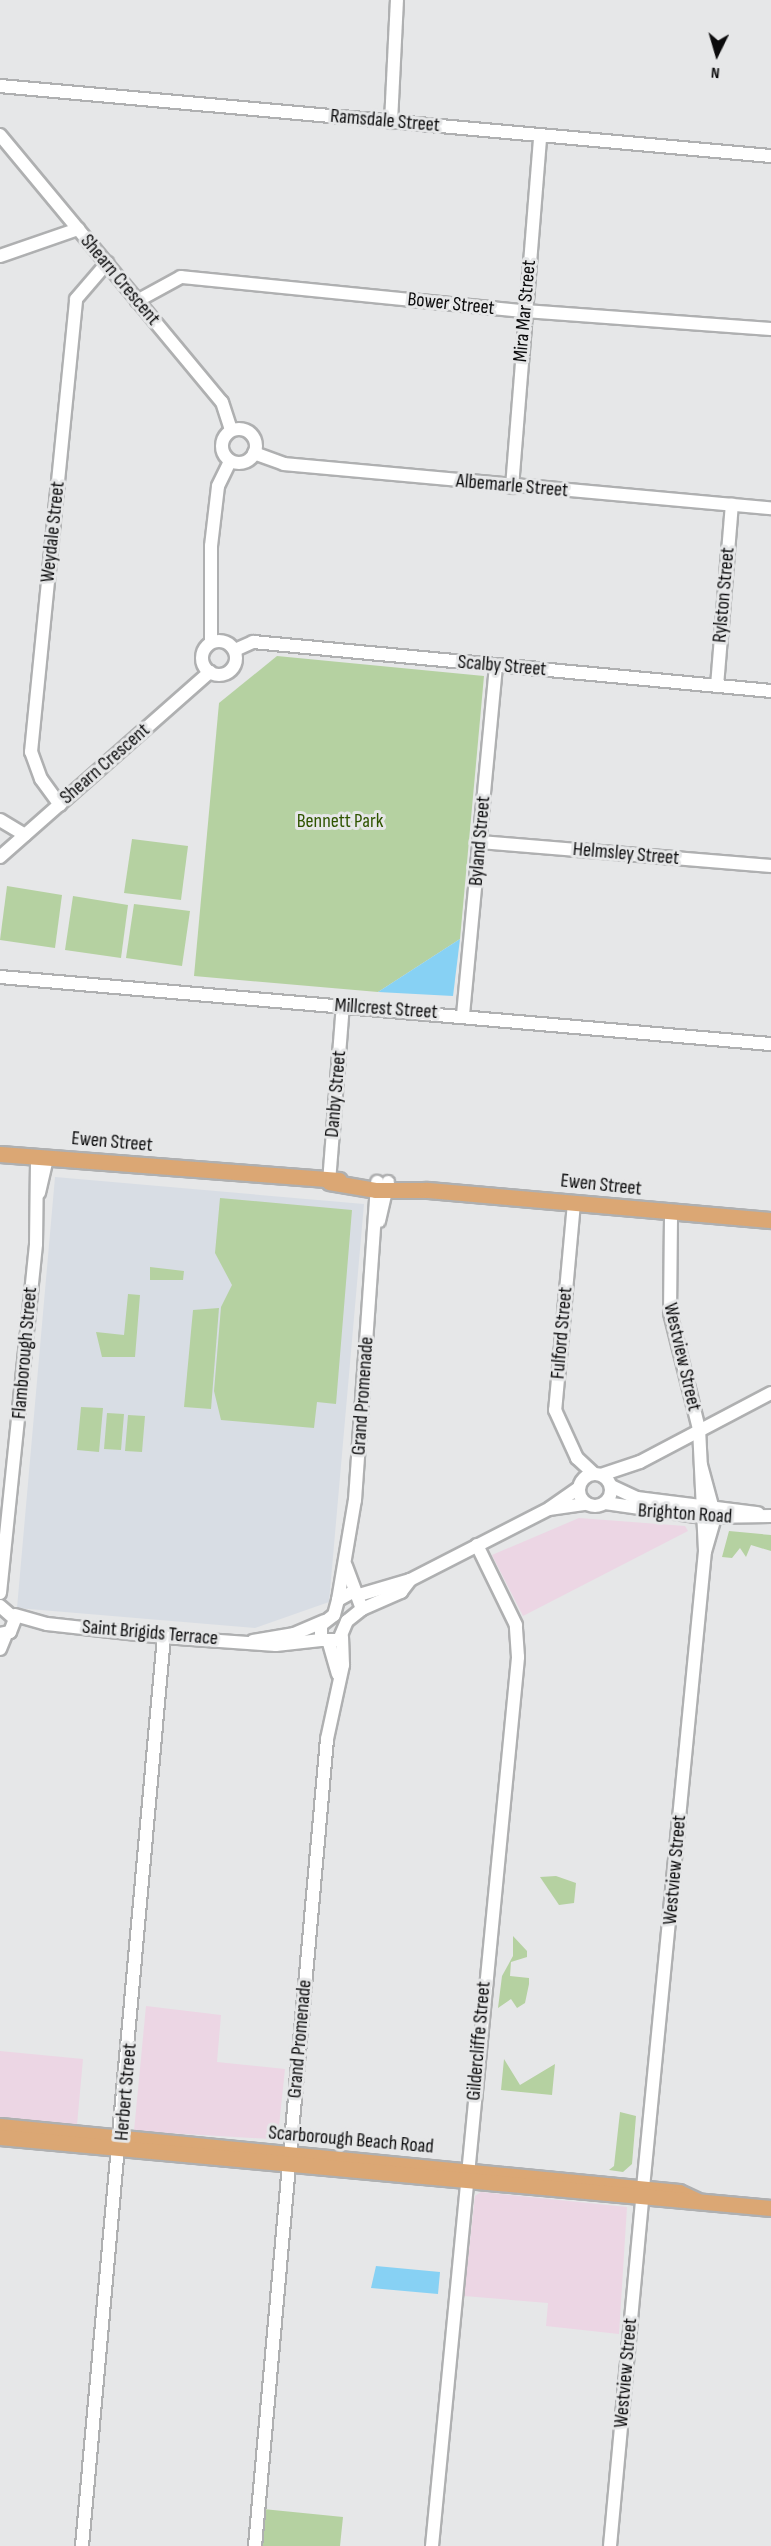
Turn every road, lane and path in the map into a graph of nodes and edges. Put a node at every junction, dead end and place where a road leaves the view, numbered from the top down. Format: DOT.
graph roads {
  1 [pos="397,0"];
  2 [pos="0,86"];
  3 [pos="391,122"];
  4 [pos="0,135"];
  5 [pos="540,136"];
  6 [pos="771,156"];
  7 [pos="78,229"];
  8 [pos="0,256"];
  9 [pos="106,263"];
  10 [pos="137,301"];
  11 [pos="524,311"];
  12 [pos="771,329"];
  13 [pos="231,430"];
  14 [pos="255,453"];
  15 [pos="230,461"];
  16 [pos="512,487"];
  17 [pos="732,505"];
  18 [pos="771,508"];
  19 [pos="211,642"];
  20 [pos="235,650"];
  21 [pos="496,666"];
  22 [pos="210,672"];
  23 [pos="717,686"];
  24 [pos="771,691"];
  25 [pos="60,805"];
  26 [pos="0,820"];
  27 [pos="25,835"];
  28 [pos="480,842"];
  29 [pos="0,857"];
  30 [pos="771,866"];
  31 [pos="0,977"];
  32 [pos="343,1006"];
  33 [pos="463,1016"];
  34 [pos="771,1044"];
  35 [pos="0,1154"];
  36 [pos="42,1158"];
  37 [pos="328,1182"];
  38 [pos="382,1186"];
  39 [pos="574,1203"];
  40 [pos="671,1213"];
  41 [pos="771,1220"];
  42 [pos="771,1393"];
  43 [pos="699,1429"];
  44 [pos="577,1458"];
  45 [pos="597,1474"];
  46 [pos="579,1486"];
  47 [pos="611,1486"];
  48 [pos="605,1503"];
  49 [pos="586,1504"];
  50 [pos="549,1509"];
  51 [pos="709,1511"];
  52 [pos="768,1515"];
  53 [pos="477,1545"];
  54 [pos="346,1566"];
  55 [pos="410,1580"];
  56 [pos="2,1589"];
  57 [pos="357,1593"];
  58 [pos="338,1600"];
  59 [pos="362,1609"];
  60 [pos="8,1610"];
  61 [pos="324,1621"];
  62 [pos="47,1624"];
  63 [pos="6,1632"];
  64 [pos="164,1636"];
  65 [pos="342,1637"];
  66 [pos="253,1641"];
  67 [pos="325,1641"];
  68 [pos="0,1649"];
  69 [pos="338,1676"];
  70 [pos="0,2126"];
  71 [pos="0,2137"];
  72 [pos="121,2144"];
  73 [pos="290,2161"];
  74 [pos="468,2177"];
  75 [pos="642,2194"];
  76 [pos="771,2208"];
  77 [pos="82,2546"];
  78 [pos="255,2546"];
  79 [pos="432,2546"];
  80 [pos="610,2546"];
  1 -- 3 [label="street"];
  2 -- 3 [label="street, Ramsdale Street"];
  3 -- 5 [label="street, Ramsdale Street"];
  4 -- 7 [label="street, Shearn Crescent"];
  5 -- 6 [label="street, Ramsdale Street"];
  5 -- 11 [label="street, Mira Mar Street"];
  7 -- 8 [label="street"];
  7 -- 9 [label="street, Shearn Crescent"];
  9 -- 10 [label="street, Shearn Crescent"];
  9 -- 25 [label="street, Weydale Street"];
  10 -- 11 [label="street, Bower Street"];
  10 -- 13 [label="street, Shearn Crescent"];
  11 -- 12 [label="street, Bower Street"];
  11 -- 16 [label="street, Mira Mar Street"];
  13 -- 14 [label="street"];
  13 -- 15 [label="street"];
  14 -- 15 [label="street"];
  14 -- 16 [label="street, Albemarle Street"];
  15 -- 19 [label="street"];
  16 -- 17 [label="street, Albemarle Street"];
  17 -- 18 [label="street, Albemarle Street"];
  17 -- 23 [label="street, Rylston Street"];
  19 -- 20 [label="street"];
  19 -- 22 [label="street"];
  20 -- 21 [label="street, Scalby Street"];
  20 -- 22 [label="street"];
  21 -- 23 [label="street, Scalby Street"];
  21 -- 28 [label="street, Byland Street"];
  22 -- 25 [label="street, Shearn Crescent"];
  23 -- 24 [label="street, Scalby Street"];
  25 -- 27 [label="street, Shearn Crescent"];
  26 -- 27 [label="street"];
  27 -- 29 [label="street, Shearn Crescent"];
  28 -- 30 [label="street, Helmsley Street"];
  28 -- 33 [label="street, Byland Street"];
  31 -- 32 [label="street, Millcrest Street"];
  32 -- 33 [label="street, Millcrest Street"];
  32 -- 37 [label="street, Danby Street"];
  33 -- 34 [label="street, Millcrest Street"];
  35 -- 36 [label="main road, Ewen Street"];
  36 -- 37 [label="main road, Ewen Street"];
  36 -- 56 [label="street, Flamborough Street"];
  37 -- 38 [label="main road, Ewen Street"];
  38 -- 39 [label="main road, Ewen Street"];
  38 -- 54 [label="street, Grand Promenade"];
  39 -- 40 [label="main road, Ewen Street"];
  39 -- 44 [label="street, Fulford Street"];
  40 -- 41 [label="main road, Ewen Street"];
  40 -- 43 [label="street, Westview Street"];
  42 -- 43 [label="street"];
  43 -- 45 [label="street"];
  43 -- 51 [label="street, Westview Street"];
  44 -- 45 [label="street, Fulford Street"];
  44 -- 46 [label="street, Fulford Street"];
  45 -- 46 [label="street"];
  45 -- 47 [label="street"];
  46 -- 49 [label="street"];
  46 -- 50 [label="street"];
  47 -- 48 [label="street"];
  47 -- 51 [label="street, Brighton Road"];
  48 -- 49 [label="street"];
  48 -- 51 [label="street, Brighton Road"];
  49 -- 50 [label="street"];
  50 -- 53 [label="street"];
  51 -- 52 [label="street, Brighton Road"];
  51 -- 75 [label="street, Westview Street"];
  53 -- 55 [label="street"];
  53 -- 74 [label="street, Gildercliffe Street"];
  54 -- 57 [label="street, Grand Promenade"];
  54 -- 58 [label="street, Grand Promenade"];
  55 -- 57 [label="street"];
  55 -- 59 [label="street"];
  56 -- 60 [label="street, Flamborough Street"];
  57 -- 58 [label="street"];
  57 -- 59 [label="street, Grand Promenade"];
  58 -- 61 [label="street"];
  59 -- 65 [label="street"];
  60 -- 62 [label="street, Saint Brigids Terrace"];
  60 -- 63 [label="street"];
  61 -- 66 [label="street, Saint Brigids Terrace"];
  61 -- 67 [label="street"];
  62 -- 63 [label="street, Saint Brigids Terrace"];
  62 -- 64 [label="street, Saint Brigids Terrace"];
  63 -- 68 [label="street"];
  64 -- 66 [label="street, Saint Brigids Terrace"];
  64 -- 72 [label="street, Herbert Street"];
  65 -- 67 [label="street, Saint Brigids Terrace"];
  65 -- 69 [label="street, Grand Promenade"];
  66 -- 67 [label="street, Saint Brigids Terrace"];
  67 -- 69 [label="street, Grand Promenade"];
  69 -- 73 [label="street, Grand Promenade"];
  70 -- 72 [label="main road, Scarborough Beach Road"];
  71 -- 72 [label="main road, Scarborough Beach Road"];
  72 -- 73 [label="main road, Scarborough Beach Road"];
  72 -- 77 [label="street, Herbert Street"];
  73 -- 74 [label="main road, Scarborough Beach Road"];
  73 -- 78 [label="street, Grand Promenade"];
  74 -- 75 [label="main road, Scarborough Beach Road"];
  74 -- 79 [label="street, Gildercliffe Street"];
  75 -- 76 [label="main road, Scarborough Beach Road"];
  75 -- 80 [label="street, Westview Street"];
}
